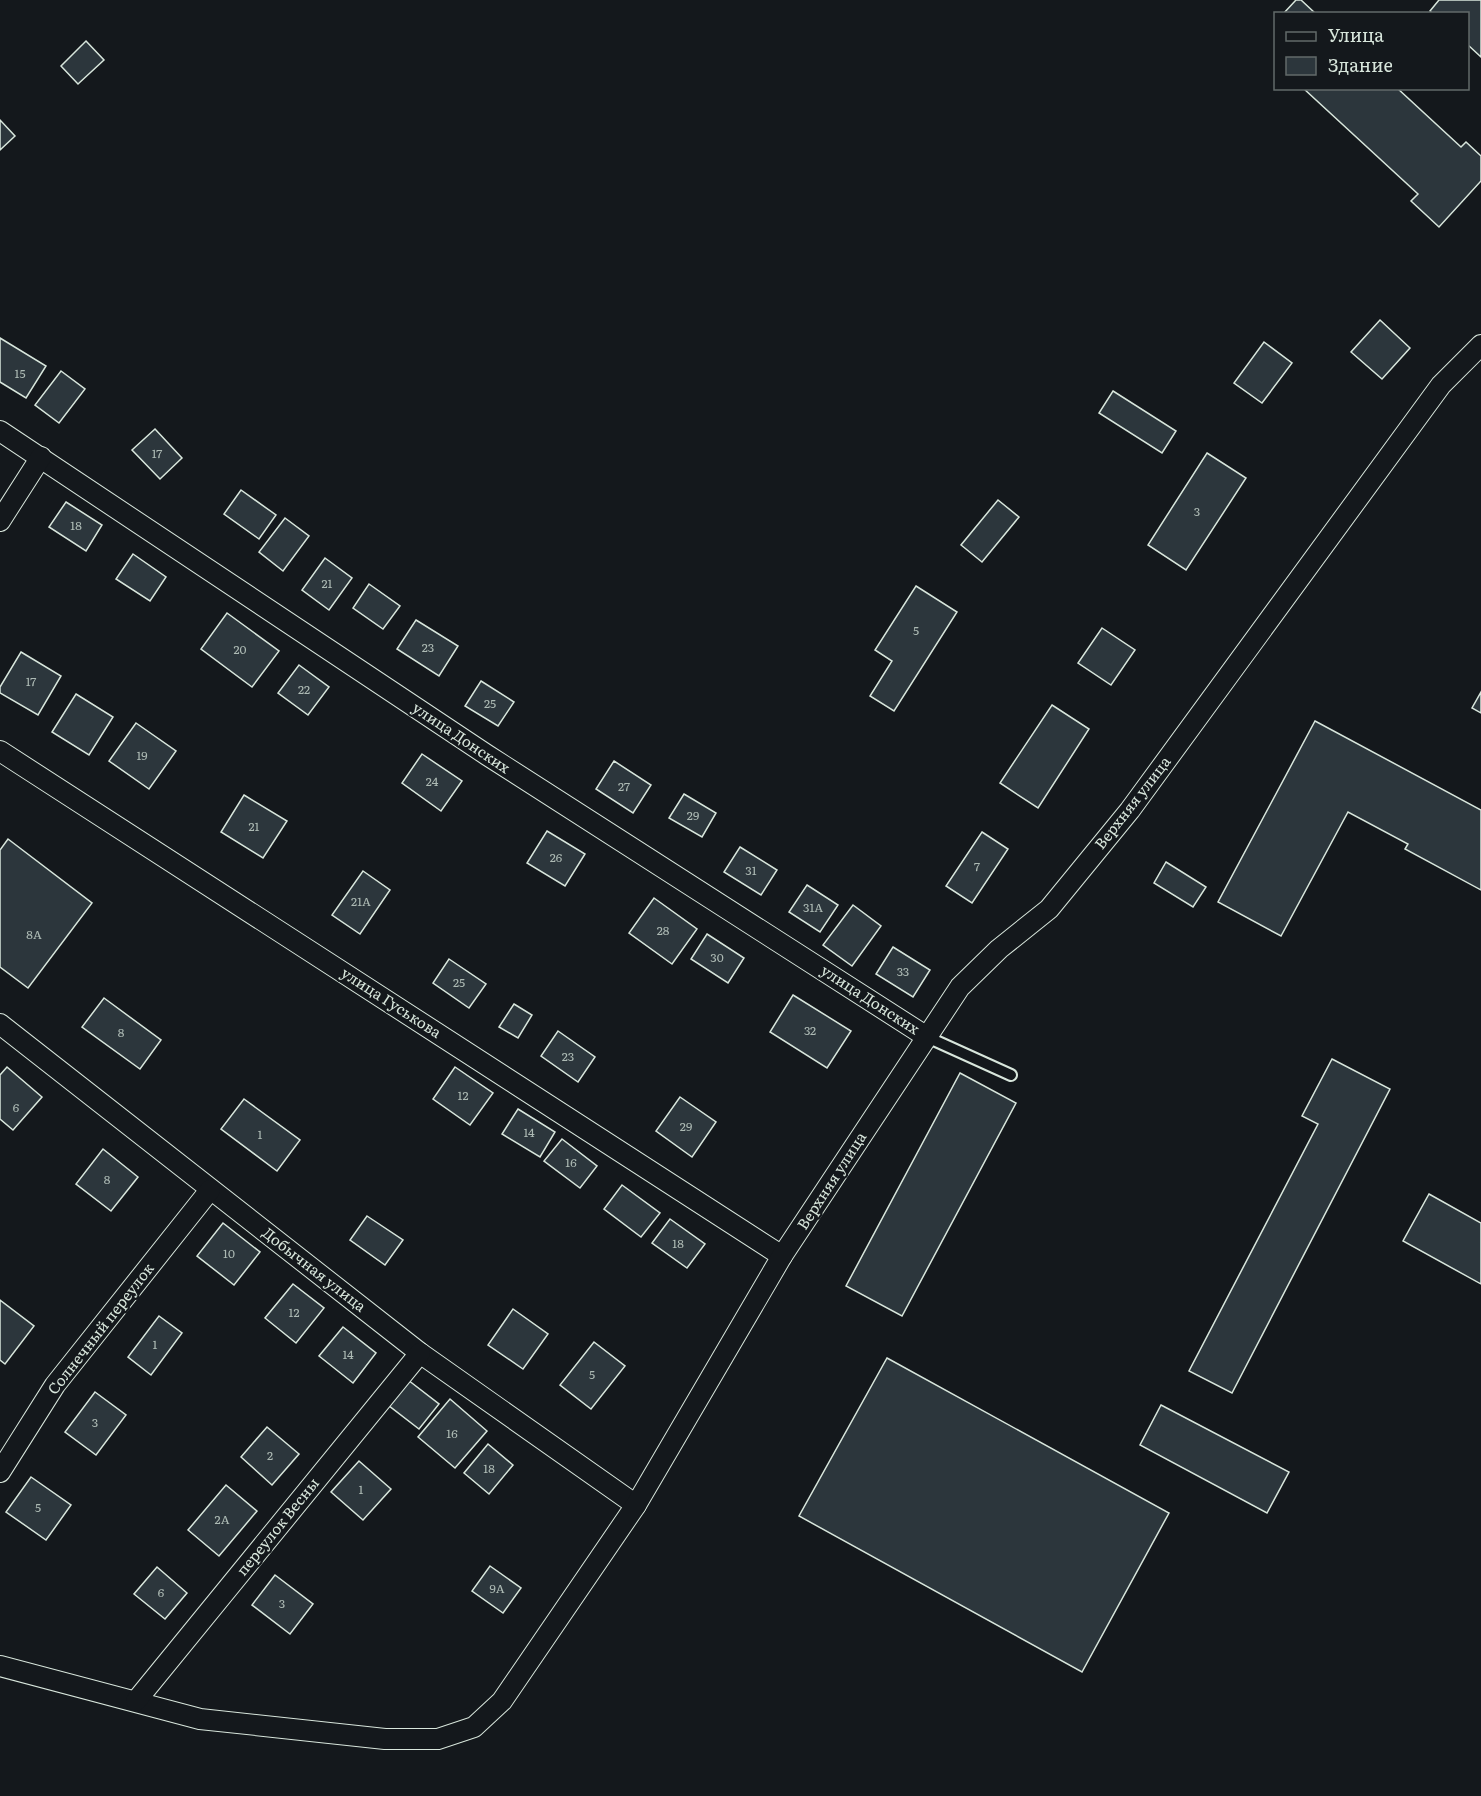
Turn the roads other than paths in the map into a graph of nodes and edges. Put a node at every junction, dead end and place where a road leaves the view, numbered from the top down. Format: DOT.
graph roads {
  1 [pos="1481,345"];
  2 [pos="0,431"];
  3 [pos="41,457"];
  4 [pos="0,521"];
  5 [pos="0,751"];
  6 [pos="0,1024"];
  7 [pos="927,1037"];
  8 [pos="1011,1075"];
  9 [pos="210,1190"];
  10 [pos="783,1256"];
  11 [pos="420,1353"];
  12 [pos="0,1472"];
  13 [pos="636,1505"];
  14 [pos="0,1666"];
  15 [pos="136,1701"];
  1 -- 7 [label="street, Верхняя улица"];
  2 -- 3 [label="street, улица Донских"];
  3 -- 4 [label="street"];
  3 -- 7 [label="street, улица Донских"];
  5 -- 10 [label="street, улица Гуськова"];
  6 -- 9 [label="street, Добычная улица"];
  7 -- 8 [label="lane"];
  7 -- 10 [label="street, Верхняя улица"];
  9 -- 11 [label="street, Добычная улица"];
  9 -- 12 [label="street, Солнечный переулок"];
  10 -- 13 [label="street, Верхняя улица"];
  11 -- 13 [label="street, Добычная улица"];
  11 -- 15 [label="street, переулок Весны"];
  13 -- 15 [label="street, Верхняя улица"];
  14 -- 15 [label="street, Верхняя улица"];
}
